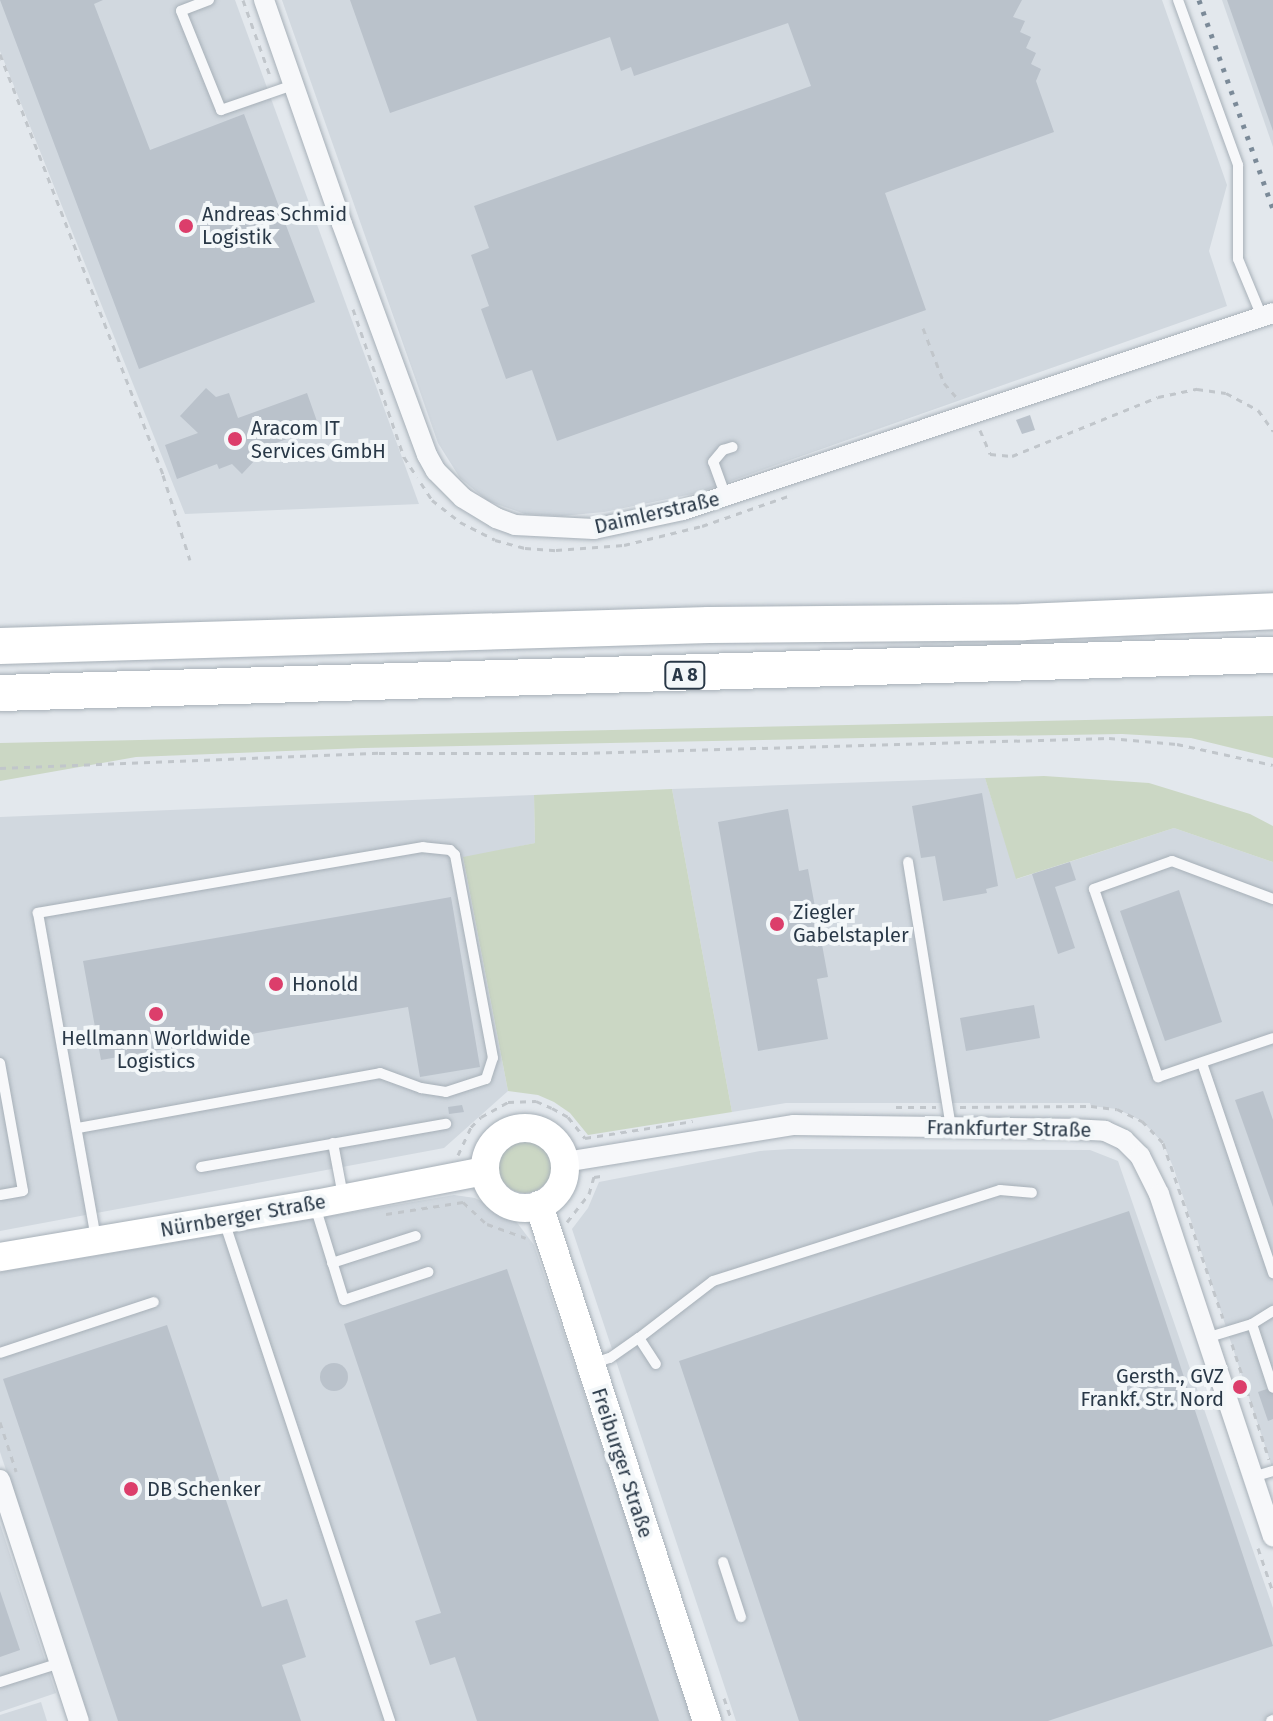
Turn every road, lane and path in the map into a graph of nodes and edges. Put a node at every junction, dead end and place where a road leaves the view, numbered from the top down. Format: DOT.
graph roads {
  1 [pos="209,0"];
  2 [pos="243,0"];
  3 [pos="264,0"];
  4 [pos="1178,0"];
  5 [pos="0,54"];
  6 [pos="284,88"];
  7 [pos="349,300"];
  8 [pos="1268,315"];
  9 [pos="923,328"];
  10 [pos="956,397"];
  11 [pos="980,430"];
  12 [pos="1273,431"];
  13 [pos="733,447"];
  14 [pos="790,495"];
  15 [pos="726,497"];
  16 [pos="190,560"];
  17 [pos="1273,611"];
  18 [pos="0,646"];
  19 [pos="1273,655"];
  20 [pos="0,693"];
  21 [pos="1273,765"];
  22 [pos="0,768"];
  23 [pos="908,862"];
  24 [pos="1273,899"];
  25 [pos="1273,1038"];
  26 [pos="0,1063"];
  27 [pos="1202,1063"];
  28 [pos="3,1097"];
  29 [pos="892,1107"];
  30 [pos="950,1117"];
  31 [pos="694,1121"];
  32 [pos="446,1124"];
  33 [pos="78,1128"];
  34 [pos="333,1143"];
  35 [pos="454,1159"];
  36 [pos="565,1162"];
  37 [pos="201,1167"];
  38 [pos="485,1171"];
  39 [pos="609,1174"];
  40 [pos="1032,1193"];
  41 [pos="0,1195"];
  42 [pos="343,1198"];
  43 [pos="315,1204"];
  44 [pos="539,1205"];
  45 [pos="376,1216"];
  46 [pos="224,1219"];
  47 [pos="565,1224"];
  48 [pos="416,1236"];
  49 [pos="96,1241"];
  50 [pos="530,1251"];
  51 [pos="0,1257"];
  52 [pos="332,1263"];
  53 [pos="428,1272"];
  54 [pos="1273,1273"];
  55 [pos="154,1302"];
  56 [pos="1273,1311"];
  57 [pos="1252,1324"];
  58 [pos="1228,1332"];
  59 [pos="639,1338"];
  60 [pos="1206,1338"];
  61 [pos="0,1353"];
  62 [pos="656,1364"];
  63 [pos="589,1365"];
  64 [pos="1273,1388"];
  65 [pos="1266,1473"];
  66 [pos="0,1480"];
  67 [pos="1267,1498"];
  68 [pos="1266,1542"];
  69 [pos="723,1562"];
  70 [pos="1273,1592"];
  71 [pos="741,1617"];
  72 [pos="60,1663"];
  73 [pos="0,1682"];
  74 [pos="722,1691"];
  75 [pos="79,1721"];
  76 [pos="390,1721"];
  77 [pos="707,1721"];
  78 [pos="732,1721"];
  1 -- 6 [label="lane"];
  2 -- 6 [label="path"];
  3 -- 6 [label="street, Daimlerstraße"];
  4 -- 8 [label="lane"];
  5 -- 16 [label="path"];
  6 -- 15 [label="street, Daimlerstraße"];
  7 -- 14 [label="path"];
  8 -- 15 [label="street, Daimlerstraße"];
  9 -- 10 [label="path"];
  11 -- 12 [label="path"];
  13 -- 15 [label="lane"];
  17 -- 18 [label="highway"];
  19 -- 20 [label="highway, A 8"];
  21 -- 22 [label="path"];
  23 -- 30 [label="lane"];
  24 -- 27 [label="lane"];
  25 -- 27 [label="lane"];
  26 -- 28 [label="lane"];
  27 -- 54 [label="lane"];
  28 -- 41 [label="lane"];
  29 -- 30 [label="path"];
  30 -- 36 [label="street, Frankfurter Straße"];
  30 -- 58 [label="path"];
  30 -- 60 [label="street, Frankfurter Straße"];
  31 -- 35 [label="path"];
  32 -- 34 [label="lane"];
  33 -- 33 [label="lane"];
  33 -- 49 [label="lane"];
  34 -- 37 [label="lane"];
  34 -- 42 [label="lane"];
  36 -- 38 [label="street"];
  36 -- 44 [label="street"];
  38 -- 42 [label="street, Nürnberger Straße"];
  38 -- 44 [label="street"];
  39 -- 47 [label="path"];
  40 -- 59 [label="lane"];
  42 -- 43 [label="street, Nürnberger Straße"];
  43 -- 46 [label="street, Nürnberger Straße"];
  43 -- 52 [label="lane"];
  44 -- 63 [label="street, Freiburger Straße"];
  45 -- 50 [label="path"];
  46 -- 49 [label="street, Nürnberger Straße"];
  46 -- 76 [label="lane"];
  48 -- 52 [label="lane"];
  49 -- 51 [label="street, Nürnberger Straße"];
  52 -- 53 [label="lane"];
  55 -- 61 [label="lane"];
  56 -- 57 [label="lane"];
  57 -- 58 [label="lane"];
  57 -- 64 [label="lane"];
  58 -- 60 [label="lane"];
  58 -- 65 [label="path"];
  59 -- 62 [label="lane"];
  59 -- 63 [label="lane"];
  60 -- 65 [label="street, Frankfurter Straße"];
  63 -- 77 [label="street, Freiburger Straße"];
  65 -- 67 [label="street, Frankfurter Straße"];
  66 -- 72 [label="street"];
  67 -- 68 [label="street, Frankfurter Straße"];
  68 -- 70 [label="path"];
  69 -- 71 [label="lane"];
  72 -- 73 [label="lane"];
  72 -- 75 [label="street"];
  74 -- 78 [label="path"];
}
